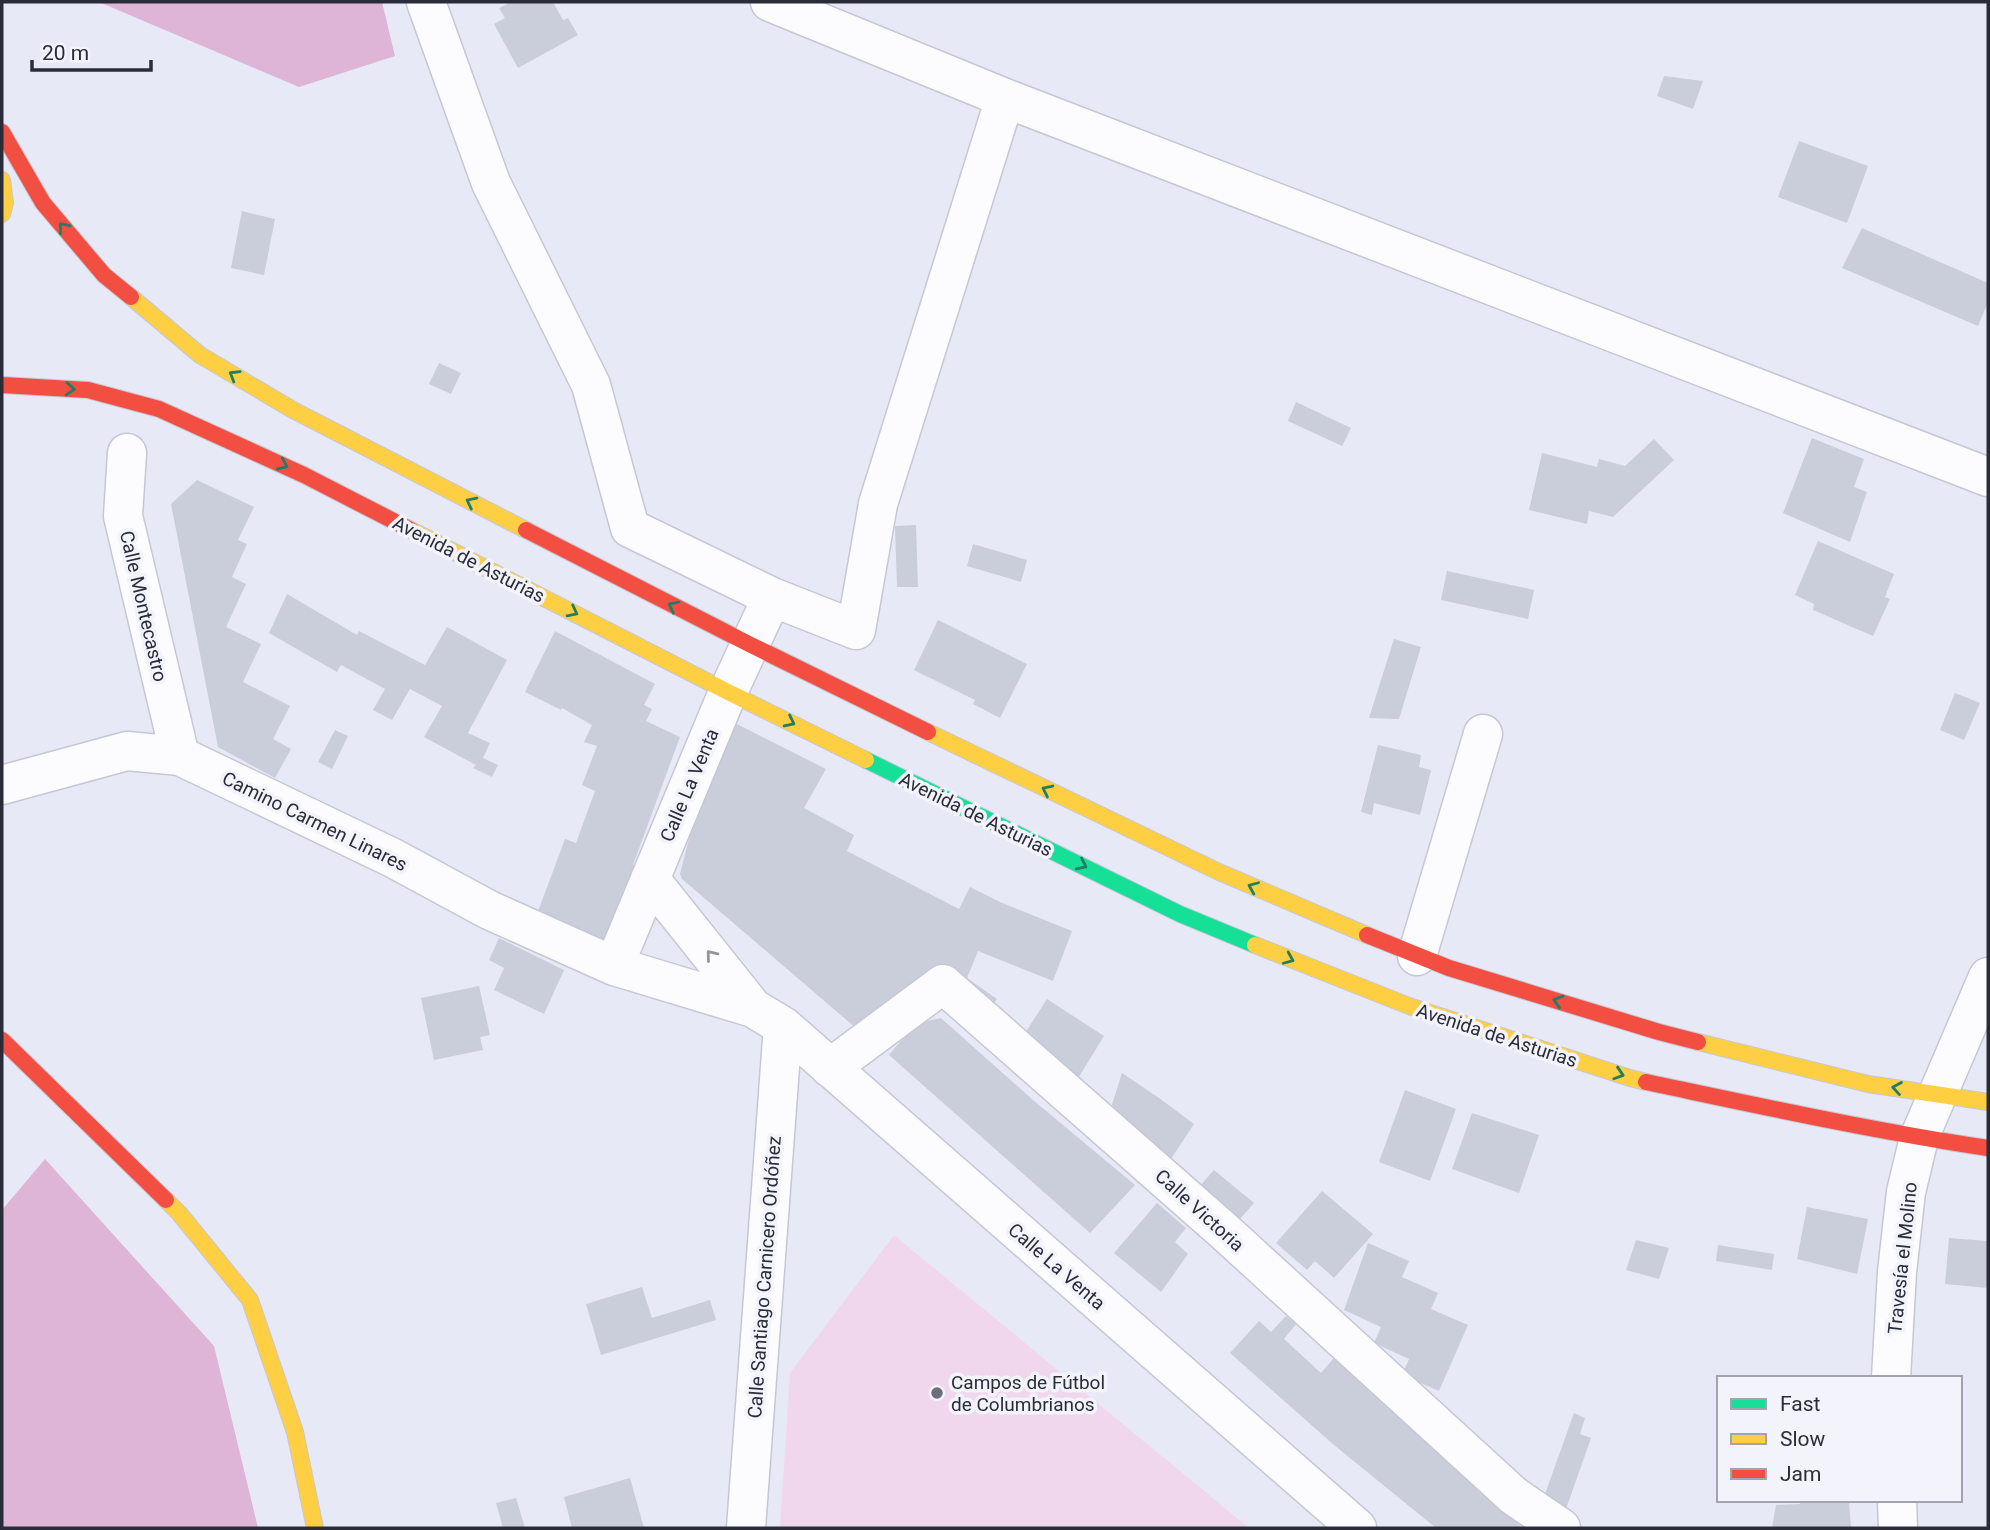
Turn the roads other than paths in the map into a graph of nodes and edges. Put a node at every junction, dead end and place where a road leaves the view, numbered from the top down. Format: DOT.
graph roads {
  1 [pos="770,2"];
  2 [pos="429,4"];
  3 [pos="1005,99"];
  4 [pos="2,132"];
  5 [pos="2,180"];
  6 [pos="2,214"];
  7 [pos="2,385"];
  8 [pos="127,453"];
  9 [pos="1988,477"];
  10 [pos="772,597"];
  11 [pos="741,641"];
  12 [pos="728,692"];
  13 [pos="1483,734"];
  14 [pos="180,756"];
  15 [pos="2,785"];
  16 [pos="650,879"];
  17 [pos="1417,956"];
  18 [pos="614,966"];
  19 [pos="1988,977"];
  20 [pos="768,1017"];
  21 [pos="2,1040"];
  22 [pos="830,1068"];
  23 [pos="1937,1094"];
  24 [pos="1988,1102"];
  25 [pos="1919,1138"];
  26 [pos="1988,1148"];
  27 [pos="1891,1376"];
  28 [pos="1897,1502"];
  29 [pos="315,1528"];
  30 [pos="746,1528"];
  31 [pos="1357,1528"];
  32 [pos="1561,1528"];
  33 [pos="1898,1528"];
  1 -- 3 [label="street"];
  2 -- 10 [label="street"];
  3 -- 9 [label="street"];
  3 -- 10 [label="street"];
  11 -- 4 [label="main road, one-way"];
  5 -- 6 [label="main road"];
  7 -- 12 [label="main road, Avenida de Asturias, one-way"];
  8 -- 14 [label="street, Calle Montecastro"];
  10 -- 11 [label="street, Calle La Venta"];
  11 -- 12 [label="street, Calle La Venta"];
  17 -- 11 [label="main road, one-way"];
  12 -- 16 [label="street, Calle La Venta"];
  12 -- 25 [label="main road, Avenida de Asturias, one-way"];
  13 -- 17 [label="street"];
  14 -- 15 [label="street, Camino Carmen Linares"];
  14 -- 18 [label="street, Camino Carmen Linares"];
  16 -- 18 [label="street, Calle La Venta"];
  20 -- 16 [label="street, Calle La Venta, one-way"];
  23 -- 17 [label="main road, one-way"];
  18 -- 20 [label="street, Calle La Venta"];
  19 -- 23 [label="street, Travesía el Molino"];
  20 -- 22 [label="street, Calle La Venta"];
  20 -- 30 [label="street, Calle Santiago Carnicero Ordóñez"];
  21 -- 29 [label="main road"];
  22 -- 31 [label="street, Calle La Venta"];
  22 -- 32 [label="street, Calle Victoria"];
  23 -- 24 [label="main road"];
  23 -- 25 [label="street, Travesía el Molino"];
  25 -- 26 [label="main road, Avenida de Asturias"];
  25 -- 27 [label="street, Travesía el Molino"];
  28 -- 33 [label="street"];
}
